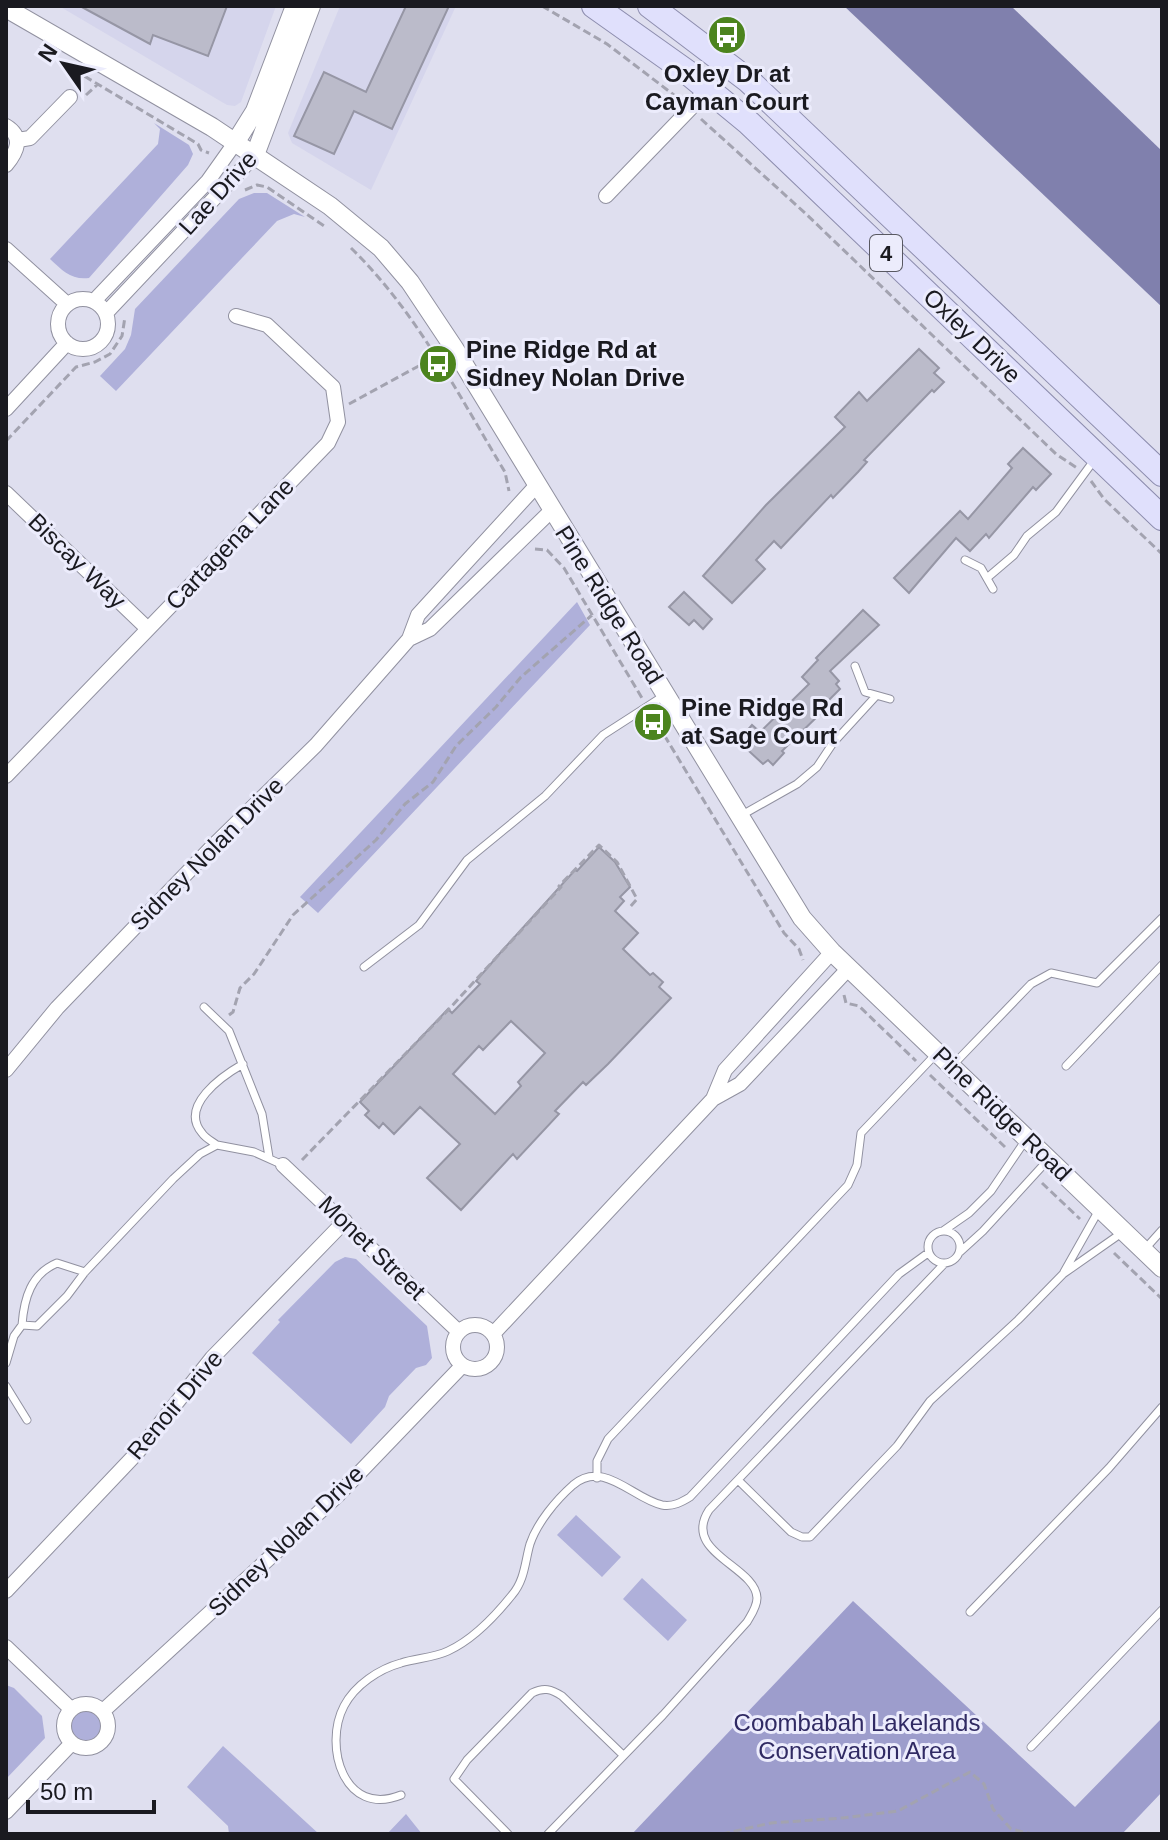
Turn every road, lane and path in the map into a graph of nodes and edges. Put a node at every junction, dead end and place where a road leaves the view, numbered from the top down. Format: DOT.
graph roads {
  1 [pos="295,6"];
  2 [pos="311,6"];
  3 [pos="542,6"];
  4 [pos="594,6"];
  5 [pos="650,6"];
  6 [pos="6,8"];
  7 [pos="59,61"];
  8 [pos="707,88"];
  9 [pos="70,97"];
  10 [pos="690,109"];
  11 [pos="6,126"];
  12 [pos="18,140"];
  13 [pos="235,143"];
  14 [pos="209,153"];
  15 [pos="255,155"];
  16 [pos="6,165"];
  17 [pos="251,180"];
  18 [pos="606,196"];
  19 [pos="336,235"];
  20 [pos="344,242"];
  21 [pos="6,249"];
  22 [pos="94,301"];
  23 [pos="67,304"];
  24 [pos="106,313"];
  25 [pos="236,316"];
  26 [pos="67,343"];
  27 [pos="454,348"];
  28 [pos="436,357"];
  29 [pos="337,403"];
  30 [pos="6,409"];
  31 [pos="1091,466"];
  32 [pos="1162,474"];
  33 [pos="536,486"];
  34 [pos="6,493"];
  35 [pos="508,496"];
  36 [pos="551,511"];
  37 [pos="1162,518"];
  38 [pos="530,550"];
  39 [pos="1162,554"];
  40 [pos="965,560"];
  41 [pos="987,578"];
  42 [pos="993,589"];
  43 [pos="592,615"];
  44 [pos="148,629"];
  45 [pos="409,639"];
  46 [pos="855,666"];
  47 [pos="665,695"];
  48 [pos="876,696"];
  49 [pos="890,699"];
  50 [pos="646,706"];
  51 [pos="6,776"];
  52 [pos="739,817"];
  53 [pos="630,907"];
  54 [pos="1162,918"];
  55 [pos="832,952"];
  56 [pos="809,963"];
  57 [pos="1162,965"];
  58 [pos="364,967"];
  59 [pos="849,968"];
  60 [pos="204,1007"];
  61 [pos="220,1023"];
  62 [pos="937,1053"];
  63 [pos="243,1064"];
  64 [pos="1066,1066"];
  65 [pos="952,1067"];
  66 [pos="6,1070"];
  67 [pos="713,1099"];
  68 [pos="1027,1138"];
  69 [pos="217,1145"];
  70 [pos="269,1157"];
  71 [pos="1049,1160"];
  72 [pos="287,1168"];
  73 [pos="1040,1182"];
  74 [pos="1100,1209"];
  75 [pos="345,1221"];
  76 [pos="1087,1226"];
  77 [pos="1162,1230"];
  78 [pos="943,1231"];
  79 [pos="1124,1231"];
  80 [pos="1109,1248"];
  81 [pos="1144,1250"];
  82 [pos="960,1252"];
  83 [pos="928,1253"];
  84 [pos="944,1264"];
  85 [pos="1162,1268"];
  86 [pos="85,1272"];
  87 [pos="1063,1274"];
  88 [pos="1162,1299"];
  89 [pos="22,1325"];
  90 [pos="459,1332"];
  91 [pos="493,1334"];
  92 [pos="6,1363"];
  93 [pos="462,1366"];
  94 [pos="6,1386"];
  95 [pos="1162,1407"];
  96 [pos="27,1420"];
  97 [pos="597,1478"];
  98 [pos="738,1480"];
  99 [pos="6,1591"];
  100 [pos="1162,1610"];
  101 [pos="970,1612"];
  102 [pos="6,1647"];
  103 [pos="71,1709"];
  104 [pos="103,1711"];
  105 [pos="72,1743"];
  106 [pos="1031,1747"];
  107 [pos="623,1755"];
  108 [pos="401,1795"];
  109 [pos="6,1812"];
  110 [pos="508,1834"];
  111 [pos="548,1834"];
  112 [pos="722,1834"];
  113 [pos="1032,1834"];
  1 -- 13 [label="street, Lae Drive"];
  2 -- 15 [label="street, Lae Drive"];
  3 -- 10 [label="path"];
  4 -- 8 [label="main road, Oxley Drive / 4"];
  5 -- 32 [label="main road, Oxley Drive / 4"];
  6 -- 13 [label="street, Pine Ridge Road"];
  7 -- 14 [label="path"];
  8 -- 10 [label="street"];
  8 -- 31 [label="main road, Oxley Drive / 4"];
  9 -- 12 [label="street"];
  10 -- 18 [label="street"];
  10 -- 31 [label="path"];
  11 -- 12 [label="street"];
  12 -- 16 [label="street"];
  13 -- 15 [label="street, Pine Ridge Road"];
  13 -- 22 [label="street, Lae Drive"];
  15 -- 24 [label="street, Lae Drive"];
  15 -- 27 [label="street, Pine Ridge Road"];
  17 -- 19 [label="path"];
  20 -- 28 [label="path"];
  21 -- 23 [label="street"];
  22 -- 23 [label="street"];
  22 -- 24 [label="street"];
  23 -- 26 [label="street"];
  24 -- 26 [label="street"];
  25 -- 29 [label="street"];
  26 -- 30 [label="street"];
  27 -- 28 [label="path"];
  27 -- 33 [label="street, Pine Ridge Road"];
  28 -- 29 [label="path"];
  28 -- 35 [label="path"];
  29 -- 44 [label="street, Cartagena Lane"];
  31 -- 37 [label="main road, Oxley Drive / 4"];
  31 -- 39 [label="path"];
  31 -- 41 [label="lane"];
  33 -- 36 [label="street, Pine Ridge Road"];
  33 -- 45 [label="street, Sidney Nolan Drive"];
  34 -- 44 [label="street, Biscay Way"];
  36 -- 45 [label="street, Sidney Nolan Drive"];
  36 -- 47 [label="street, Pine Ridge Road"];
  38 -- 43 [label="path"];
  40 -- 41 [label="lane"];
  41 -- 42 [label="lane"];
  43 -- 50 [label="path"];
  43 -- 61 [label="path"];
  44 -- 51 [label="street, Cartagena Lane"];
  45 -- 66 [label="street, Sidney Nolan Drive"];
  46 -- 48 [label="lane"];
  47 -- 50 [label="lane"];
  47 -- 52 [label="street, Pine Ridge Road"];
  48 -- 49 [label="lane"];
  48 -- 52 [label="lane"];
  50 -- 56 [label="path"];
  50 -- 58 [label="lane"];
  52 -- 55 [label="street, Pine Ridge Road"];
  53 -- 72 [label="path"];
  54 -- 65 [label="lane"];
  55 -- 59 [label="street, Pine Ridge Road"];
  55 -- 67 [label="street"];
  57 -- 64 [label="lane"];
  59 -- 62 [label="street, Pine Ridge Road"];
  59 -- 67 [label="street"];
  60 -- 61 [label="lane"];
  61 -- 63 [label="lane"];
  62 -- 65 [label="street, Pine Ridge Road"];
  62 -- 97 [label="lane"];
  63 -- 69 [label="lane"];
  63 -- 70 [label="lane"];
  65 -- 68 [label="street, Pine Ridge Road"];
  67 -- 91 [label="street"];
  68 -- 71 [label="street, Pine Ridge Road"];
  68 -- 78 [label="lane"];
  69 -- 70 [label="lane"];
  69 -- 86 [label="lane"];
  70 -- 72 [label="lane"];
  71 -- 74 [label="street, Pine Ridge Road"];
  71 -- 82 [label="lane"];
  72 -- 75 [label="street, Monet Street"];
  73 -- 76 [label="path"];
  74 -- 79 [label="street, Pine Ridge Road"];
  74 -- 87 [label="lane"];
  75 -- 90 [label="street, Monet Street"];
  75 -- 99 [label="street, Renoir Drive"];
  77 -- 81 [label="lane"];
  78 -- 82 [label="lane"];
  78 -- 83 [label="lane"];
  79 -- 81 [label="street, Pine Ridge Road"];
  79 -- 87 [label="lane"];
  80 -- 88 [label="path"];
  81 -- 85 [label="street, Pine Ridge Road"];
  82 -- 84 [label="lane"];
  83 -- 84 [label="lane"];
  83 -- 97 [label="lane"];
  84 -- 98 [label="lane"];
  86 -- 89 [label="lane"];
  86 -- 89 [label="lane"];
  87 -- 98 [label="lane"];
  89 -- 92 [label="lane"];
  90 -- 91 [label="street"];
  90 -- 93 [label="street"];
  91 -- 93 [label="street"];
  93 -- 104 [label="street, Sidney Nolan Drive"];
  94 -- 96 [label="lane"];
  95 -- 101 [label="lane"];
  97 -- 108 [label="lane"];
  98 -- 107 [label="lane"];
  100 -- 106 [label="lane"];
  102 -- 103 [label="street"];
  103 -- 104 [label="street"];
  103 -- 105 [label="street"];
  104 -- 105 [label="street"];
  105 -- 109 [label="street"];
  107 -- 110 [label="lane"];
  107 -- 111 [label="lane"];
  112 -- 113 [label="path"];
}
